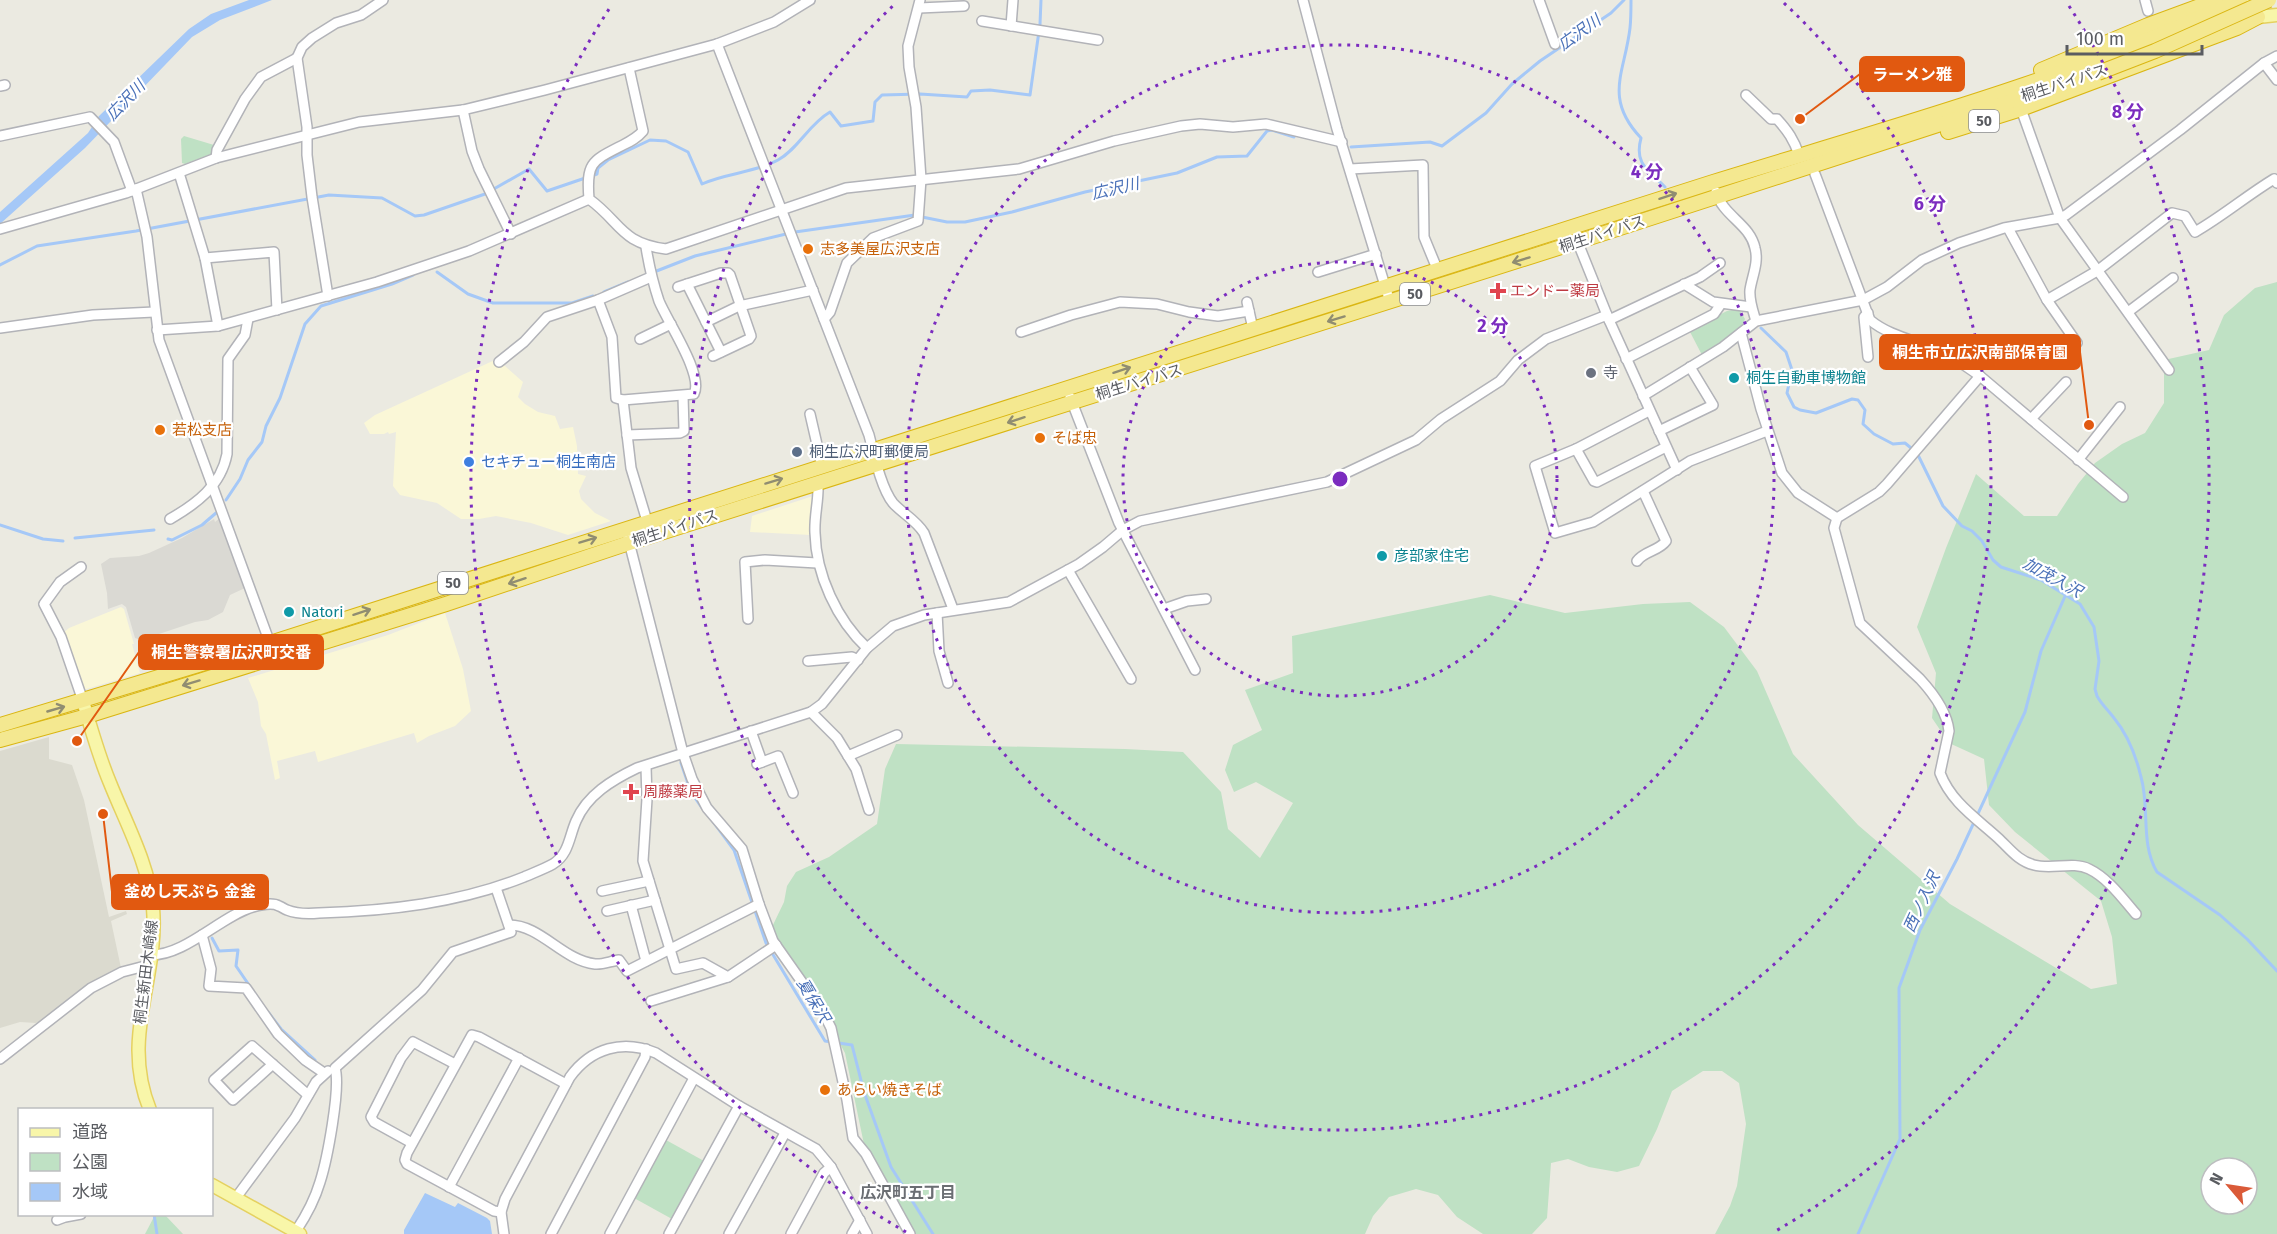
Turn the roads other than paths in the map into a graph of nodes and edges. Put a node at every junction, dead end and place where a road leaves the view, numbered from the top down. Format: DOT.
graph roads {
  1 [pos="383,0"];
  2 [pos="810,0"];
  3 [pos="1013,0"];
  4 [pos="1303,0"];
  5 [pos="1539,0"];
  6 [pos="2145,0"];
  7 [pos="2216,0"];
  8 [pos="2240,0"];
  9 [pos="2250,0"];
  10 [pos="2269,0"];
  11 [pos="919,4"];
  12 [pos="964,6"];
  13 [pos="2148,11"];
  14 [pos="2277,15"];
  15 [pos="2258,17"];
  16 [pos="982,21"];
  17 [pos="1011,26"];
  18 [pos="1098,40"];
  19 [pos="717,44"];
  20 [pos="1555,44"];
  21 [pos="2277,56"];
  22 [pos="297,58"];
  23 [pos="2264,63"];
  24 [pos="2096,66"];
  25 [pos="629,68"];
  26 [pos="2277,81"];
  27 [pos="1746,94"];
  28 [pos="2021,109"];
  29 [pos="463,110"];
  30 [pos="0,136"];
  31 [pos="306,136"];
  32 [pos="1342,142"];
  33 [pos="1799,155"];
  34 [pos="216,158"];
  35 [pos="1350,169"];
  36 [pos="179,173"];
  37 [pos="1815,174"];
  38 [pos="921,179"];
  39 [pos="2277,183"];
  40 [pos="134,190"];
  41 [pos="1716,193"];
  42 [pos="589,199"];
  43 [pos="782,209"];
  44 [pos="2060,218"];
  45 [pos="1572,227"];
  46 [pos="2008,228"];
  47 [pos="0,229"];
  48 [pos="511,234"];
  49 [pos="1577,242"];
  50 [pos="646,247"];
  51 [pos="1376,254"];
  52 [pos="205,258"];
  53 [pos="1720,263"];
  54 [pos="1438,271"];
  55 [pos="2097,271"];
  56 [pos="1318,272"];
  57 [pos="651,277"];
  58 [pos="2173,278"];
  59 [pos="1684,284"];
  60 [pos="1386,287"];
  61 [pos="813,290"];
  62 [pos="328,296"];
  63 [pos="598,300"];
  64 [pos="1863,300"];
  65 [pos="2047,300"];
  66 [pos="1390,302"];
  67 [pos="1721,304"];
  68 [pos="739,306"];
  69 [pos="1751,307"];
  70 [pos="277,310"];
  71 [pos="154,312"];
  72 [pos="2128,312"];
  73 [pos="1868,313"];
  74 [pos="1608,318"];
  75 [pos="248,319"];
  76 [pos="824,319"];
  77 [pos="1756,321"];
  78 [pos="706,322"];
  79 [pos="670,324"];
  80 [pos="218,326"];
  81 [pos="0,328"];
  82 [pos="1253,329"];
  83 [pos="157,330"];
  84 [pos="1021,332"];
  85 [pos="1741,333"];
  86 [pos="640,339"];
  87 [pos="2077,343"];
  88 [pos="1868,357"];
  89 [pos="1626,359"];
  90 [pos="500,362"];
  91 [pos="1690,367"];
  92 [pos="2169,370"];
  93 [pos="1980,376"];
  94 [pos="2066,382"];
  95 [pos="1066,388"];
  96 [pos="683,396"];
  97 [pos="1643,396"];
  98 [pos="623,400"];
  99 [pos="1072,402"];
  100 [pos="2120,407"];
  101 [pos="1649,411"];
  102 [pos="810,414"];
  103 [pos="2031,419"];
  104 [pos="1659,431"];
  105 [pos="1767,431"];
  106 [pos="627,435"];
  107 [pos="1666,447"];
  108 [pos="1576,449"];
  109 [pos="873,450"];
  110 [pos="2078,460"];
  111 [pos="878,464"];
  112 [pos="822,466"];
  113 [pos="1677,470"];
  114 [pos="818,483"];
  115 [pos="212,485"];
  116 [pos="1643,491"];
  117 [pos="2123,497"];
  118 [pos="1837,518"];
  119 [pos="170,519"];
  120 [pos="647,521"];
  121 [pos="625,529"];
  122 [pos="1123,530"];
  123 [pos="629,543"];
  124 [pos="1637,561"];
  125 [pos="818,563"];
  126 [pos="81,567"];
  127 [pos="1068,570"];
  128 [pos="1206,599"];
  129 [pos="953,609"];
  130 [pos="1164,609"];
  131 [pos="937,613"];
  132 [pos="748,619"];
  133 [pos="270,642"];
  134 [pos="867,648"];
  135 [pos="275,657"];
  136 [pos="858,660"];
  137 [pos="808,661"];
  138 [pos="1195,670"];
  139 [pos="1131,679"];
  140 [pos="948,683"];
  141 [pos="83,701"];
  142 [pos="811,712"];
  143 [pos="87,716"];
  144 [pos="0,725"];
  145 [pos="751,731"];
  146 [pos="897,735"];
  147 [pos="0,740"];
  148 [pos="683,753"];
  149 [pos="848,756"];
  150 [pos="646,766"];
  151 [pos="793,793"];
  152 [pos="869,810"];
  153 [pos="649,881"];
  154 [pos="496,888"];
  155 [pos="602,891"];
  156 [pos="655,900"];
  157 [pos="759,904"];
  158 [pos="631,905"];
  159 [pos="607,911"];
  160 [pos="2136,914"];
  161 [pos="509,925"];
  162 [pos="202,935"];
  163 [pos="776,945"];
  164 [pos="670,948"];
  165 [pos="150,960"];
  166 [pos="646,961"];
  167 [pos="728,977"];
  168 [pos="651,1001"];
  169 [pos="646,1049"];
  170 [pos="519,1058"];
  171 [pos="0,1059"];
  172 [pos="273,1064"];
  173 [pos="455,1064"];
  174 [pos="335,1068"];
  175 [pos="324,1073"];
  176 [pos="694,1078"];
  177 [pos="566,1084"];
  178 [pos="308,1095"];
  179 [pos="739,1106"];
  180 [pos="149,1108"];
  181 [pos="785,1132"];
  182 [pos="412,1143"];
  183 [pos="831,1167"];
  184 [pos="213,1186"];
  185 [pos="449,1187"];
  186 [pos="235,1199"];
  187 [pos="501,1212"];
  188 [pos="65,1216"];
  189 [pos="57,1220"];
  190 [pos="860,1220"];
  191 [pos="298,1233"];
  192 [pos="504,1234"];
  193 [pos="551,1234"];
  194 [pos="610,1234"];
  195 [pos="669,1234"];
  196 [pos="729,1234"];
  197 [pos="791,1234"];
  198 [pos="852,1234"];
  199 [pos="867,1234"];
  200 [pos="910,1234"];
  1 -- 22 [label="street"];
  2 -- 19 [label="street"];
  3 -- 17 [label="street"];
  4 -- 32 [label="street"];
  5 -- 20 [label="street"];
  6 -- 13 [label="street"];
  7 -- 33 [label="highway, 50"];
  8 -- 24 [label="highway, 桐生バイパス / 50"];
  9 -- 15 [label="main road"];
  10 -- 24 [label="highway, 桐生バイパス / 50, bridge"];
  11 -- 12 [label="street"];
  11 -- 38 [label="street"];
  14 -- 15 [label="main road"];
  15 -- 28 [label="highway, 50"];
  16 -- 17 [label="street"];
  17 -- 18 [label="street"];
  19 -- 25 [label="street"];
  19 -- 43 [label="street"];
  21 -- 23 [label="street"];
  22 -- 31 [label="street"];
  22 -- 34 [label="street"];
  23 -- 26 [label="street"];
  23 -- 44 [label="street"];
  24 -- 33 [label="highway, 桐生バイパス / 50"];
  24 -- 41 [label="highway, 桐生バイパス / 50"];
  25 -- 29 [label="street"];
  25 -- 42 [label="street"];
  27 -- 33 [label="street"];
  28 -- 37 [label="highway, 50"];
  28 -- 44 [label="street"];
  29 -- 31 [label="street"];
  29 -- 48 [label="street"];
  30 -- 40 [label="street"];
  31 -- 34 [label="street"];
  31 -- 62 [label="street"];
  32 -- 35 [label="street"];
  32 -- 38 [label="street"];
  33 -- 41 [label="highway, 桐生バイパス / 50"];
  34 -- 36 [label="street"];
  35 -- 51 [label="street"];
  35 -- 54 [label="street"];
  36 -- 40 [label="street"];
  36 -- 52 [label="street"];
  37 -- 41 [label="highway, 50"];
  37 -- 64 [label="street"];
  38 -- 43 [label="street"];
  38 -- 76 [label="street"];
  39 -- 55 [label="street"];
  40 -- 47 [label="street"];
  40 -- 71 [label="street"];
  45 -- 41 [label="highway, 桐生バイパス / 50, one-way"];
  41 -- 49 [label="highway, 桐生バイパス / 50"];
  41 -- 69 [label="street"];
  42 -- 48 [label="street"];
  42 -- 50 [label="street"];
  43 -- 50 [label="street"];
  43 -- 61 [label="street"];
  44 -- 46 [label="street"];
  44 -- 55 [label="street"];
  45 -- 49 [label="street"];
  45 -- 54 [label="highway, 桐生バイパス / 50"];
  46 -- 64 [label="street"];
  46 -- 65 [label="street"];
  48 -- 62 [label="street"];
  49 -- 66 [label="highway, 桐生バイパス / 50, one-way"];
  49 -- 74 [label="street"];
  50 -- 57 [label="street"];
  51 -- 56 [label="street"];
  51 -- 60 [label="street"];
  52 -- 70 [label="street"];
  52 -- 80 [label="street"];
  53 -- 59 [label="street"];
  54 -- 60 [label="highway, 桐生バイパス / 50"];
  55 -- 65 [label="street"];
  55 -- 72 [label="street"];
  57 -- 63 [label="street"];
  57 -- 79 [label="street"];
  58 -- 72 [label="street"];
  59 -- 67 [label="street"];
  59 -- 74 [label="street"];
  60 -- 66 [label="street"];
  60 -- 82 [label="highway, 桐生バイパス / 50"];
  61 -- 68 [label="street"];
  61 -- 76 [label="street"];
  62 -- 70 [label="street"];
  63 -- 90 [label="street"];
  63 -- 98 [label="street"];
  64 -- 73 [label="street"];
  64 -- 77 [label="street"];
  65 -- 87 [label="street"];
  66 -- 99 [label="highway, 桐生バイパス / 50, one-way"];
  67 -- 69 [label="street"];
  67 -- 89 [label="street"];
  68 -- 78 [label="street"];
  68 -- 78 [label="street"];
  68 -- 78 [label="street"];
  69 -- 77 [label="street"];
  70 -- 75 [label="street"];
  71 -- 81 [label="street"];
  71 -- 83 [label="street"];
  72 -- 92 [label="street"];
  73 -- 88 [label="street"];
  73 -- 93 [label="street"];
  74 -- 89 [label="street"];
  74 -- 122 [label="street"];
  75 -- 80 [label="street"];
  75 -- 115 [label="street"];
  76 -- 109 [label="street"];
  77 -- 85 [label="street"];
  79 -- 86 [label="street"];
  79 -- 96 [label="street"];
  80 -- 83 [label="street"];
  82 -- 84 [label="street"];
  95 -- 82 [label="highway, 桐生バイパス / 50, one-way"];
  83 -- 115 [label="street"];
  85 -- 91 [label="street"];
  85 -- 105 [label="street"];
  89 -- 97 [label="street"];
  91 -- 97 [label="street"];
  91 -- 104 [label="street"];
  93 -- 103 [label="street"];
  93 -- 118 [label="street"];
  94 -- 103 [label="street"];
  95 -- 99 [label="street"];
  95 -- 109 [label="highway, 桐生バイパス / 50"];
  96 -- 98 [label="street"];
  96 -- 106 [label="street"];
  97 -- 101 [label="street"];
  98 -- 106 [label="street"];
  99 -- 111 [label="highway, 桐生バイパス / 50, one-way"];
  99 -- 122 [label="street"];
  100 -- 110 [label="street"];
  101 -- 104 [label="street"];
  101 -- 108 [label="street"];
  102 -- 112 [label="street"];
  103 -- 110 [label="street"];
  104 -- 107 [label="street"];
  105 -- 113 [label="street"];
  105 -- 118 [label="street"];
  106 -- 120 [label="street"];
  107 -- 108 [label="street"];
  107 -- 113 [label="street"];
  108 -- 116 [label="street"];
  109 -- 111 [label="street"];
  109 -- 112 [label="highway, 桐生バイパス / 50"];
  110 -- 117 [label="street"];
  111 -- 114 [label="highway, 桐生バイパス / 50"];
  111 -- 129 [label="street"];
  120 -- 112 [label="highway, 桐生バイパス / 50, one-way"];
  113 -- 116 [label="street"];
  114 -- 123 [label="highway, 桐生バイパス / 50"];
  114 -- 125 [label="street"];
  115 -- 119 [label="street"];
  115 -- 133 [label="street"];
  116 -- 124 [label="street"];
  118 -- 160 [label="street"];
  120 -- 121 [label="highway, 桐生バイパス / 50"];
  121 -- 123 [label="street"];
  133 -- 121 [label="highway, 桐生バイパス / 50, one-way"];
  122 -- 127 [label="street"];
  122 -- 130 [label="street"];
  123 -- 135 [label="highway, 桐生バイパス / 50, one-way"];
  123 -- 148 [label="street"];
  125 -- 132 [label="street"];
  125 -- 134 [label="street"];
  126 -- 141 [label="street"];
  127 -- 129 [label="street"];
  127 -- 139 [label="street"];
  128 -- 130 [label="street"];
  129 -- 131 [label="street"];
  130 -- 138 [label="street"];
  131 -- 134 [label="street"];
  131 -- 140 [label="street"];
  133 -- 135 [label="street"];
  133 -- 141 [label="highway, 桐生バイパス / 50"];
  134 -- 136 [label="street"];
  135 -- 143 [label="highway, 桐生バイパス / 50, one-way"];
  136 -- 137 [label="street"];
  136 -- 142 [label="street"];
  141 -- 143 [label="main road, 桐生新田木崎線"];
  144 -- 141 [label="highway, 桐生バイパス / 50, one-way"];
  142 -- 145 [label="street"];
  142 -- 149 [label="street"];
  143 -- 147 [label="highway, 桐生バイパス / 50"];
  143 -- 165 [label="main road, 桐生新田木崎線"];
  145 -- 148 [label="street"];
  145 -- 151 [label="street"];
  146 -- 149 [label="street"];
  148 -- 150 [label="street"];
  148 -- 157 [label="street"];
  149 -- 152 [label="street"];
  150 -- 153 [label="street"];
  150 -- 154 [label="street"];
  153 -- 155 [label="street"];
  153 -- 156 [label="street"];
  154 -- 161 [label="street"];
  154 -- 162 [label="street"];
  156 -- 158 [label="street"];
  156 -- 164 [label="street"];
  157 -- 163 [label="street"];
  157 -- 164 [label="street"];
  158 -- 159 [label="street"];
  158 -- 166 [label="street"];
  161 -- 166 [label="street"];
  161 -- 174 [label="street"];
  162 -- 165 [label="street"];
  162 -- 175 [label="street"];
  163 -- 167 [label="street"];
  163 -- 200 [label="street"];
  164 -- 166 [label="street"];
  164 -- 167 [label="street"];
  165 -- 171 [label="street"];
  165 -- 180 [label="main road, 桐生新田木崎線"];
  167 -- 168 [label="street"];
  169 -- 176 [label="street"];
  169 -- 177 [label="street"];
  169 -- 193 [label="street"];
  170 -- 173 [label="street"];
  170 -- 177 [label="street"];
  170 -- 185 [label="street"];
  172 -- 172 [label="street"];
  172 -- 178 [label="street"];
  173 -- 182 [label="street"];
  173 -- 182 [label="street"];
  174 -- 175 [label="street"];
  174 -- 191 [label="street"];
  175 -- 178 [label="street"];
  176 -- 179 [label="street"];
  176 -- 194 [label="street"];
  177 -- 187 [label="street"];
  178 -- 186 [label="street"];
  179 -- 181 [label="street"];
  179 -- 195 [label="street"];
  181 -- 183 [label="street"];
  181 -- 196 [label="street"];
  182 -- 185 [label="street"];
  183 -- 190 [label="street"];
  183 -- 197 [label="street"];
  184 -- 186 [label="main road"];
  185 -- 187 [label="street"];
  186 -- 191 [label="main road"];
  187 -- 192 [label="street"];
  188 -- 189 [label="street"];
  190 -- 198 [label="street"];
  190 -- 199 [label="street"];
}
